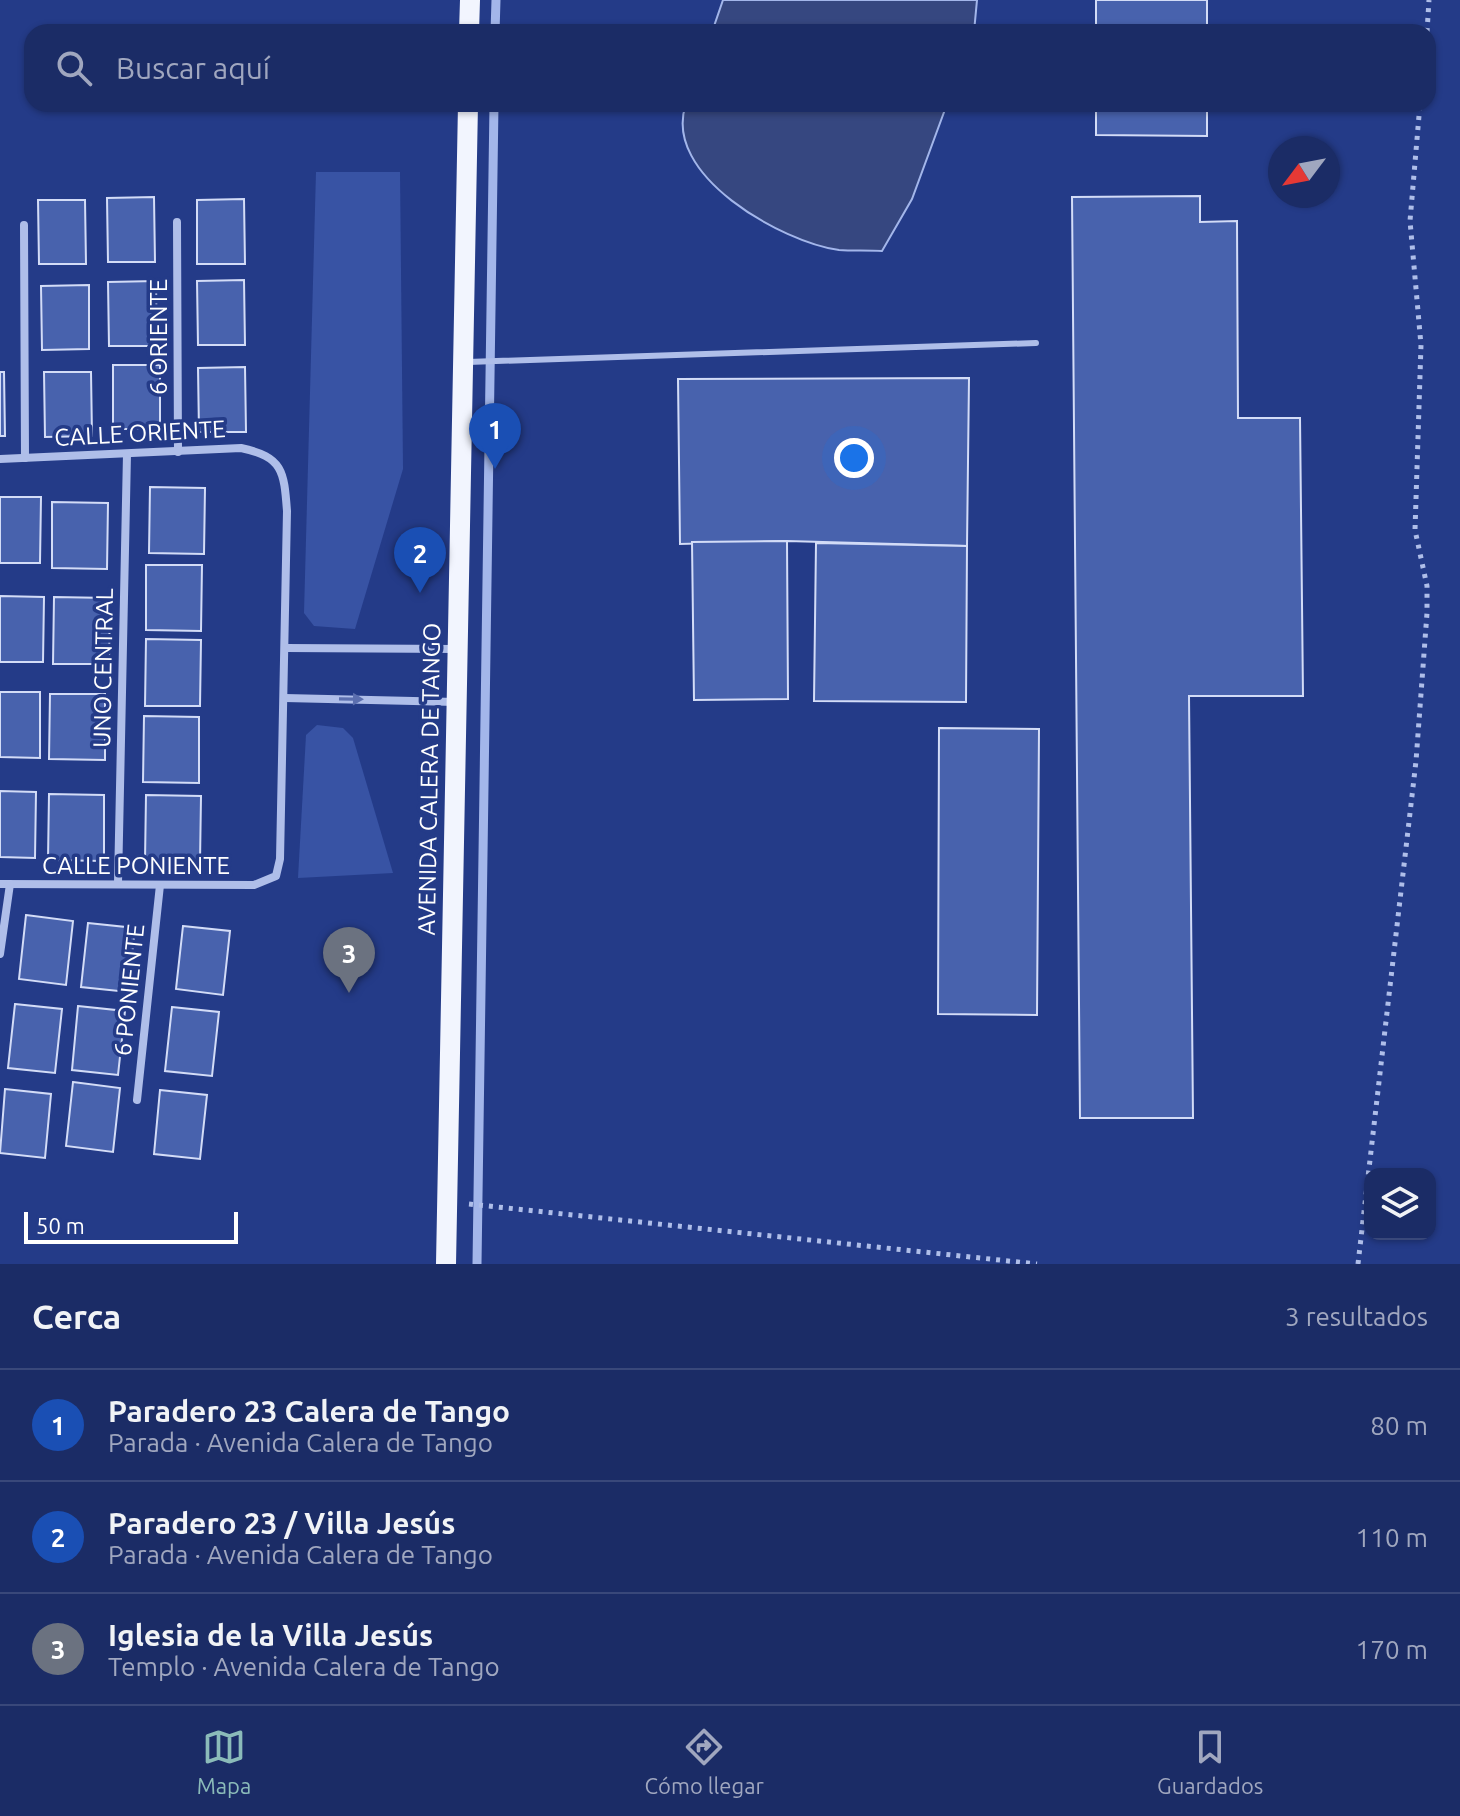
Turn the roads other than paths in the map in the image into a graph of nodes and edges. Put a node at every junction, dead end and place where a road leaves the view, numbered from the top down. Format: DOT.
graph roads {
  1 [pos="470,0"];
  2 [pos="469,24"];
  3 [pos="468,112"];
  4 [pos="177,222"];
  5 [pos="24,225"];
  6 [pos="1036,343"];
  7 [pos="470,362"];
  8 [pos="178,452"];
  9 [pos="127,454"];
  10 [pos="25,458"];
  11 [pos="0,459"];
  12 [pos="286,648"];
  13 [pos="457,649"];
  14 [pos="285,698"];
  15 [pos="456,702"];
  16 [pos="118,883"];
  17 [pos="5,884"];
  18 [pos="160,885"];
  19 [pos="0,954"];
  20 [pos="137,1100"];
  21 [pos="446,1264"];
  1 -- 2 [label="main road"];
  3 -- 7 [label="main road, AVENIDA CALERA DE TANGO"];
  4 -- 8 [label="street, 6 ORIENTE"];
  5 -- 10 [label="street"];
  6 -- 7 [label="lane"];
  7 -- 13 [label="main road, AVENIDA CALERA DE TANGO"];
  8 -- 9 [label="street, CALLE ORIENTE"];
  8 -- 12 [label="street, CALLE ORIENTE"];
  9 -- 10 [label="street, CALLE ORIENTE"];
  9 -- 16 [label="street, UNO CENTRAL"];
  10 -- 11 [label="street, CALLE ORIENTE"];
  12 -- 13 [label="street"];
  12 -- 14 [label="street"];
  13 -- 15 [label="main road, AVENIDA CALERA DE TANGO"];
  14 -- 15 [label="street, one-way"];
  14 -- 18 [label="street, CALLE PONIENTE"];
  15 -- 21 [label="main road, AVENIDA CALERA DE TANGO"];
  16 -- 17 [label="street, CALLE PONIENTE"];
  16 -- 18 [label="street, CALLE PONIENTE"];
  17 -- 19 [label="street"];
  18 -- 20 [label="street, 6 PONIENTE"];
}
